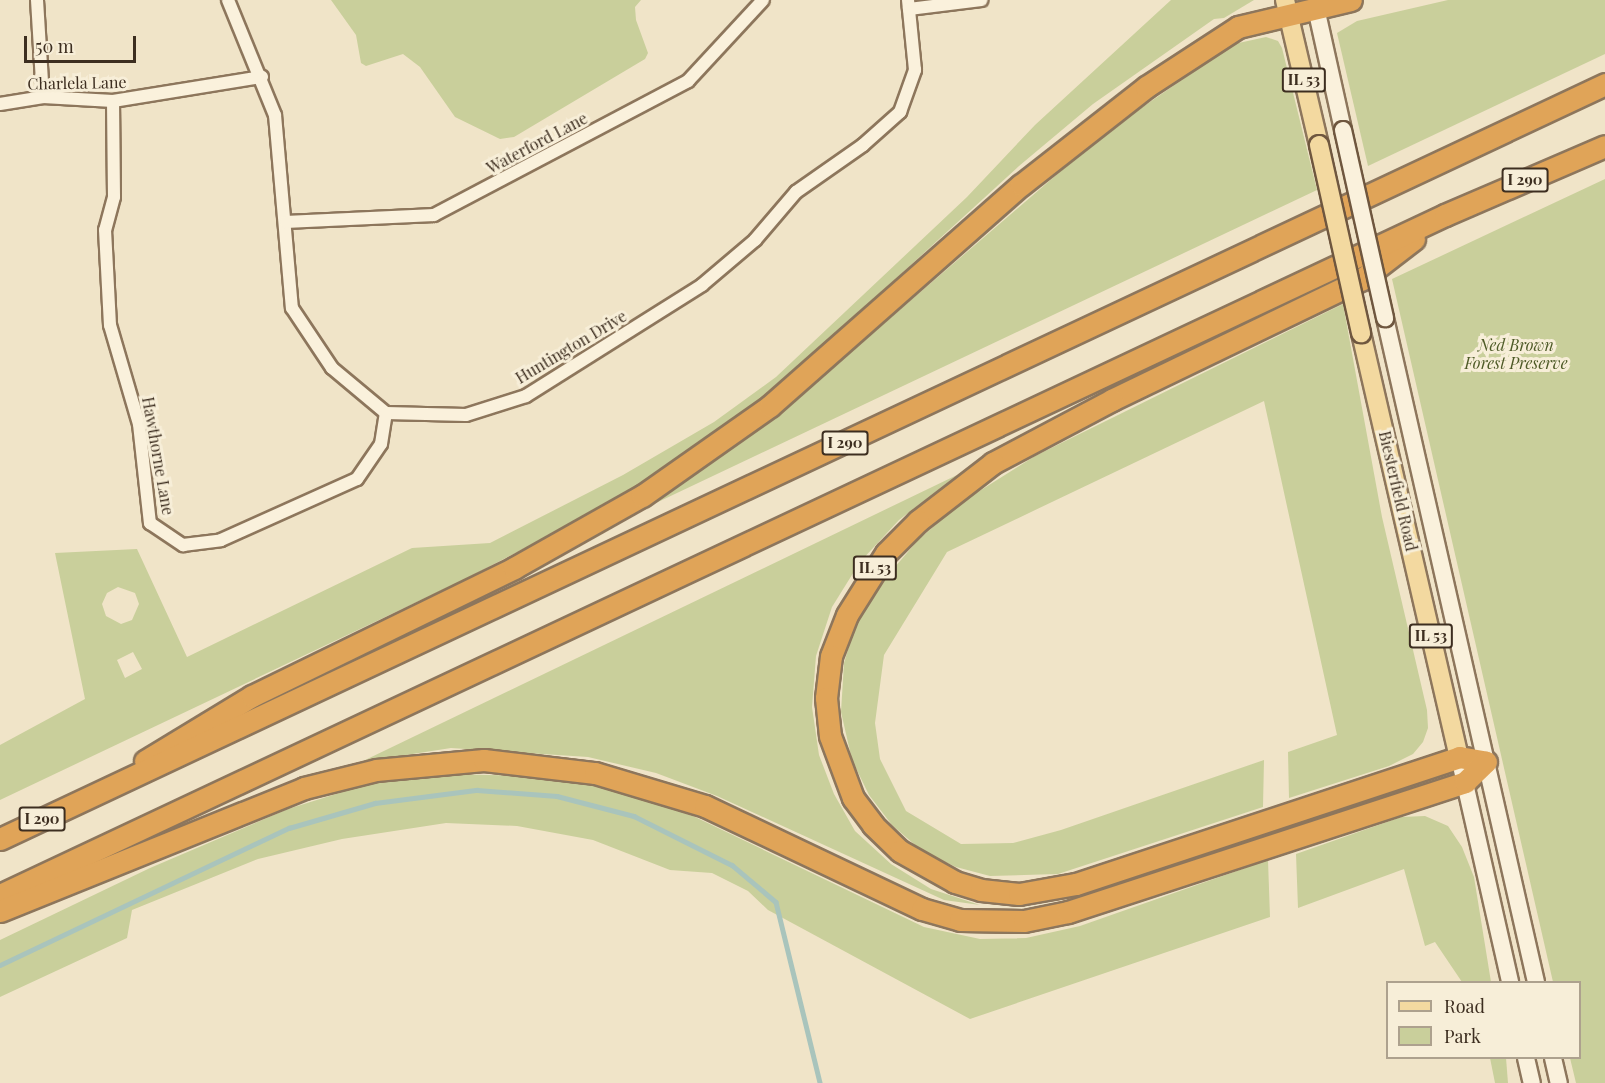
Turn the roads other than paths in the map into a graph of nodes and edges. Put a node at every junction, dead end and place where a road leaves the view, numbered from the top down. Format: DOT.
graph roads {
  1 [pos="37,0"];
  2 [pos="228,0"];
  3 [pos="762,0"];
  4 [pos="981,0"];
  5 [pos="1351,0"];
  6 [pos="908,4"];
  7 [pos="1315,4"];
  8 [pos="1287,7"];
  9 [pos="262,77"];
  10 [pos="1605,84"];
  11 [pos="43,97"];
  12 [pos="113,101"];
  13 [pos="0,104"];
  14 [pos="1605,146"];
  15 [pos="1445,215"];
  16 [pos="286,222"];
  17 [pos="386,413"];
  18 [pos="1459,757"];
  19 [pos="1486,762"];
  20 [pos="1465,782"];
  21 [pos="83,799"];
  22 [pos="0,839"];
  23 [pos="0,895"];
  24 [pos="0,910"];
  25 [pos="1510,981"];
  26 [pos="1536,981"];
  27 [pos="1526,1059"];
  28 [pos="1553,1059"];
  29 [pos="1532,1083"];
  30 [pos="1559,1083"];
  1 -- 11 [label="street"];
  2 -- 9 [label="street"];
  3 -- 16 [label="street, Waterford Lane"];
  4 -- 6 [label="street"];
  5 -- 7 [label="highway"];
  6 -- 17 [label="street, Huntington Drive"];
  7 -- 8 [label="highway"];
  7 -- 19 [label="main road, Biesterfield Road, bridge"];
  8 -- 18 [label="main road, Biesterfield Road / IL 53, bridge"];
  8 -- 21 [label="highway"];
  9 -- 12 [label="street, Charlela Lane"];
  9 -- 16 [label="street"];
  10 -- 21 [label="highway, I 290"];
  11 -- 12 [label="street, Charlela Lane"];
  11 -- 13 [label="street, Charlela Lane"];
  12 -- 17 [label="street, Hawthorne Lane"];
  14 -- 15 [label="highway, I 290"];
  15 -- 18 [label="highway, IL 53"];
  15 -- 23 [label="highway, I 290"];
  16 -- 17 [label="street"];
  18 -- 19 [label="highway, IL 53"];
  18 -- 20 [label="main road, Biesterfield Road / IL 53"];
  19 -- 20 [label="highway"];
  19 -- 26 [label="main road, Biesterfield Road"];
  20 -- 24 [label="highway"];
  20 -- 25 [label="main road, Biesterfield Road / IL 53"];
  21 -- 22 [label="highway, I 290"];
  27 -- 29 [label="main road"];
  28 -- 30 [label="main road"];
}
